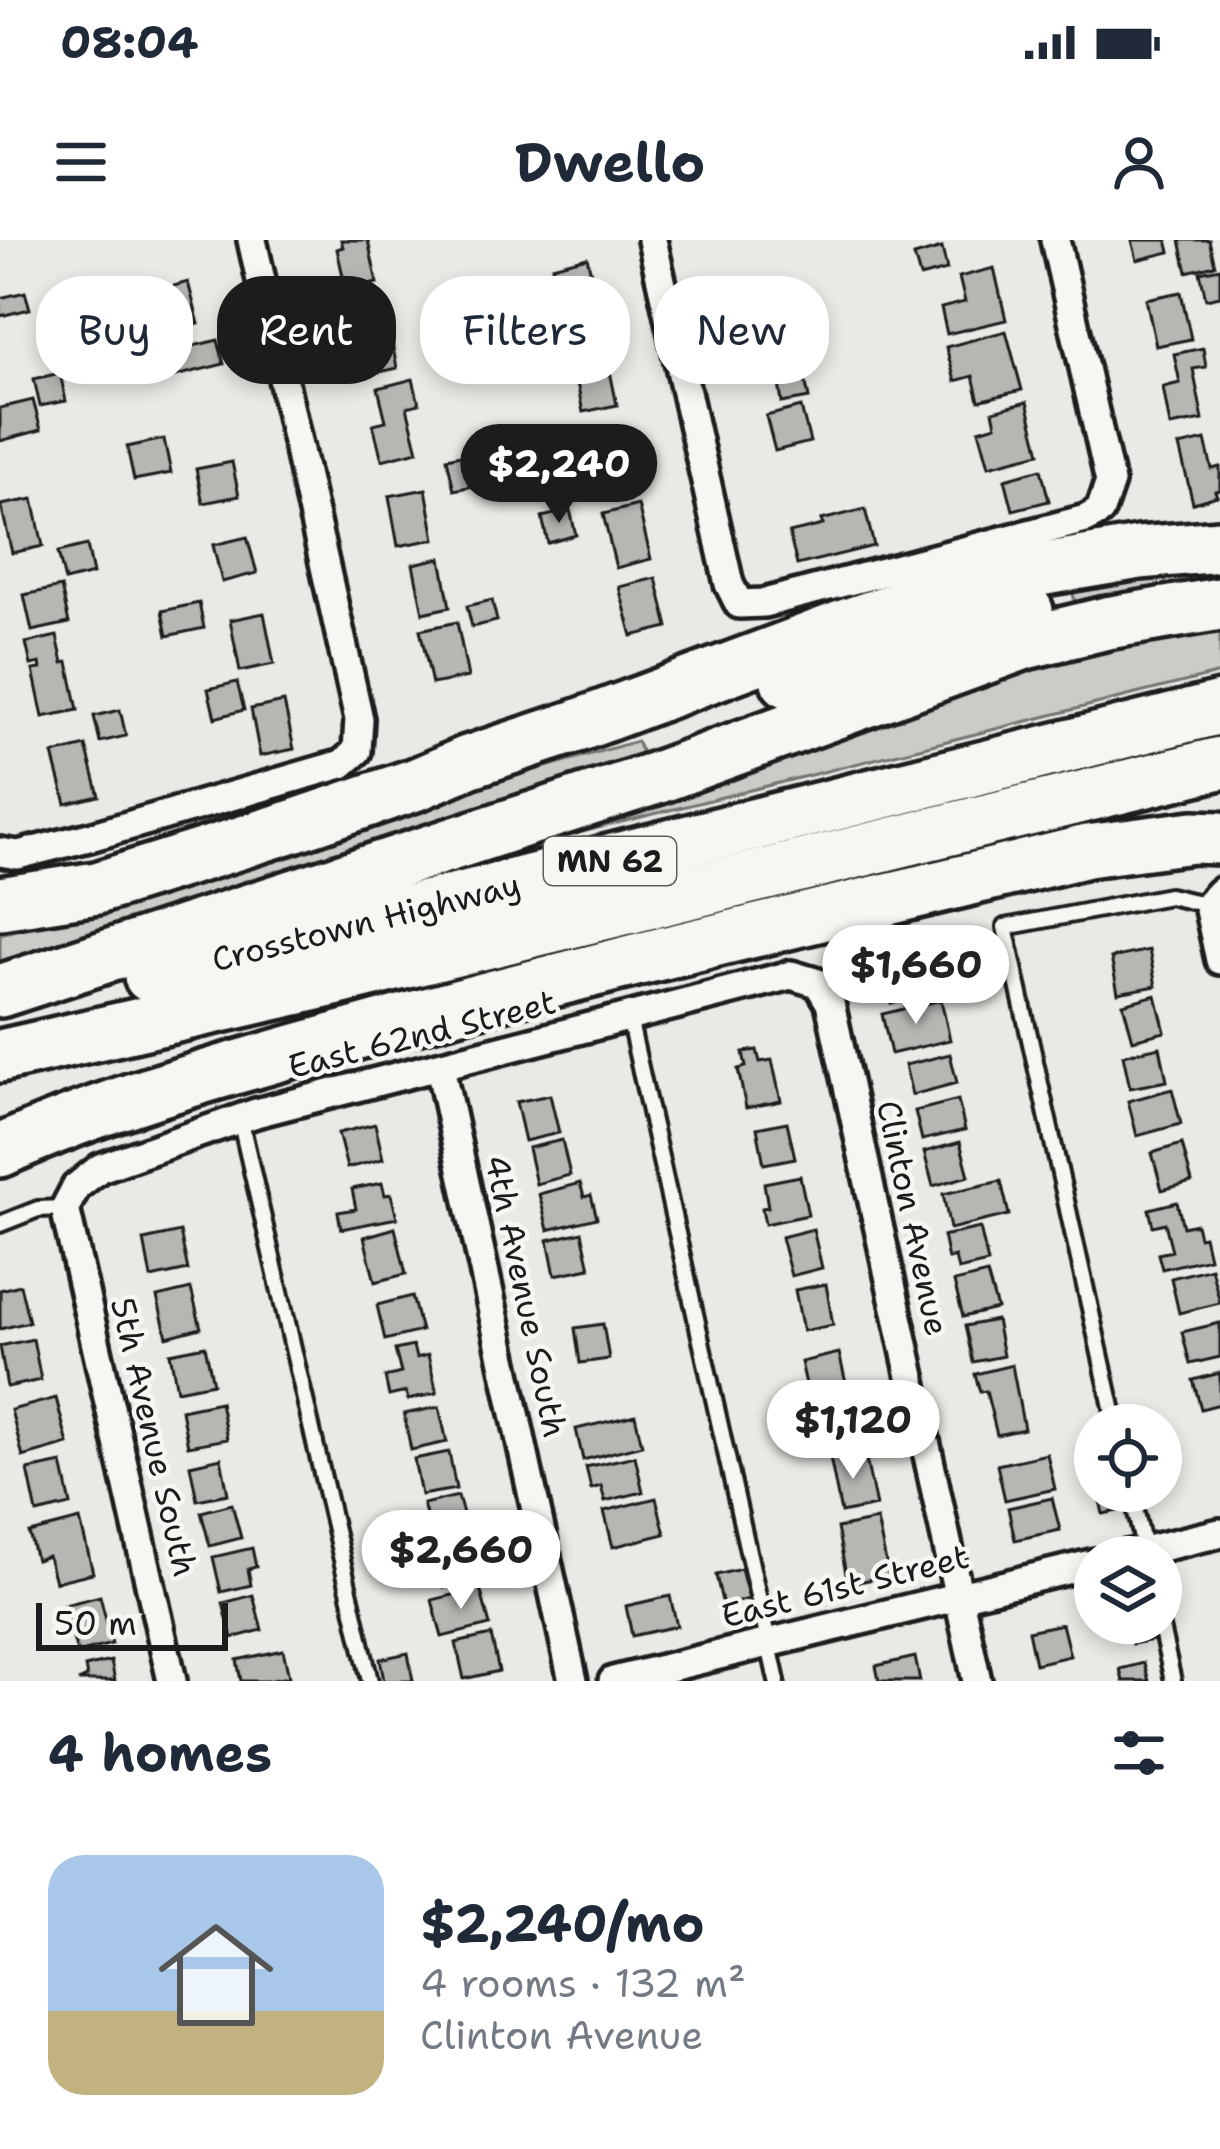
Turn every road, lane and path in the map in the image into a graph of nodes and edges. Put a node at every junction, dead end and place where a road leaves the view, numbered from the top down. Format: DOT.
graph roads {
  1 [pos="251,240"];
  2 [pos="652,240"];
  3 [pos="1055,240"];
  4 [pos="1220,546"];
  5 [pos="1220,594"];
  6 [pos="1220,604"];
  7 [pos="1220,708"];
  8 [pos="1220,763"];
  9 [pos="417,784"];
  10 [pos="1121,788"];
  11 [pos="1220,794"];
  12 [pos="1220,838"];
  13 [pos="0,852"];
  14 [pos="1214,898"];
  15 [pos="0,903"];
  16 [pos="1220,961"];
  17 [pos="818,983"];
  18 [pos="0,991"];
  19 [pos="0,1012"];
  20 [pos="629,1018"];
  21 [pos="0,1057"];
  22 [pos="440,1067"];
  23 [pos="240,1119"];
  24 [pos="0,1151"];
  25 [pos="65,1208"];
  26 [pos="0,1224"];
  27 [pos="1111,1404"];
  28 [pos="1220,1532"];
  29 [pos="1182,1542"];
  30 [pos="1074,1568"];
  31 [pos="958,1595"];
  32 [pos="768,1641"];
  33 [pos="1165,1644"];
  34 [pos="172,1681"];
  35 [pos="370,1681"];
  36 [pos="573,1681"];
  37 [pos="613,1681"];
  38 [pos="777,1681"];
  39 [pos="977,1681"];
  40 [pos="1173,1681"];
  1 -- 13 [label="street"];
  2 -- 3 [label="street"];
  4 -- 9 [label="highway"];
  5 -- 9 [label="highway"];
  6 -- 18 [label="highway"];
  7 -- 19 [label="highway, Crosstown Highway / MN 62"];
  8 -- 10 [label="highway, Crosstown Highway / MN 62"];
  9 -- 15 [label="highway"];
  10 -- 11 [label="highway"];
  10 -- 21 [label="highway, Crosstown Highway / MN 62"];
  12 -- 24 [label="highway"];
  14 -- 16 [label="street"];
  14 -- 27 [label="lane"];
  17 -- 20 [label="street, East 62nd Street"];
  17 -- 31 [label="street, Clinton Avenue"];
  20 -- 22 [label="street, East 62nd Street"];
  20 -- 32 [label="lane"];
  22 -- 23 [label="street, East 62nd Street"];
  22 -- 36 [label="street, 4th Avenue South"];
  23 -- 25 [label="street, East 62nd Street"];
  23 -- 35 [label="lane"];
  25 -- 26 [label="lane"];
  25 -- 34 [label="street, 5th Avenue South"];
  28 -- 29 [label="street"];
  30 -- 31 [label="street, East 61st Street"];
  31 -- 32 [label="street, East 61st Street"];
  31 -- 39 [label="street, Clinton Avenue"];
  32 -- 37 [label="street, East 61st Street"];
  32 -- 38 [label="lane"];
  33 -- 40 [label="lane"];
}
